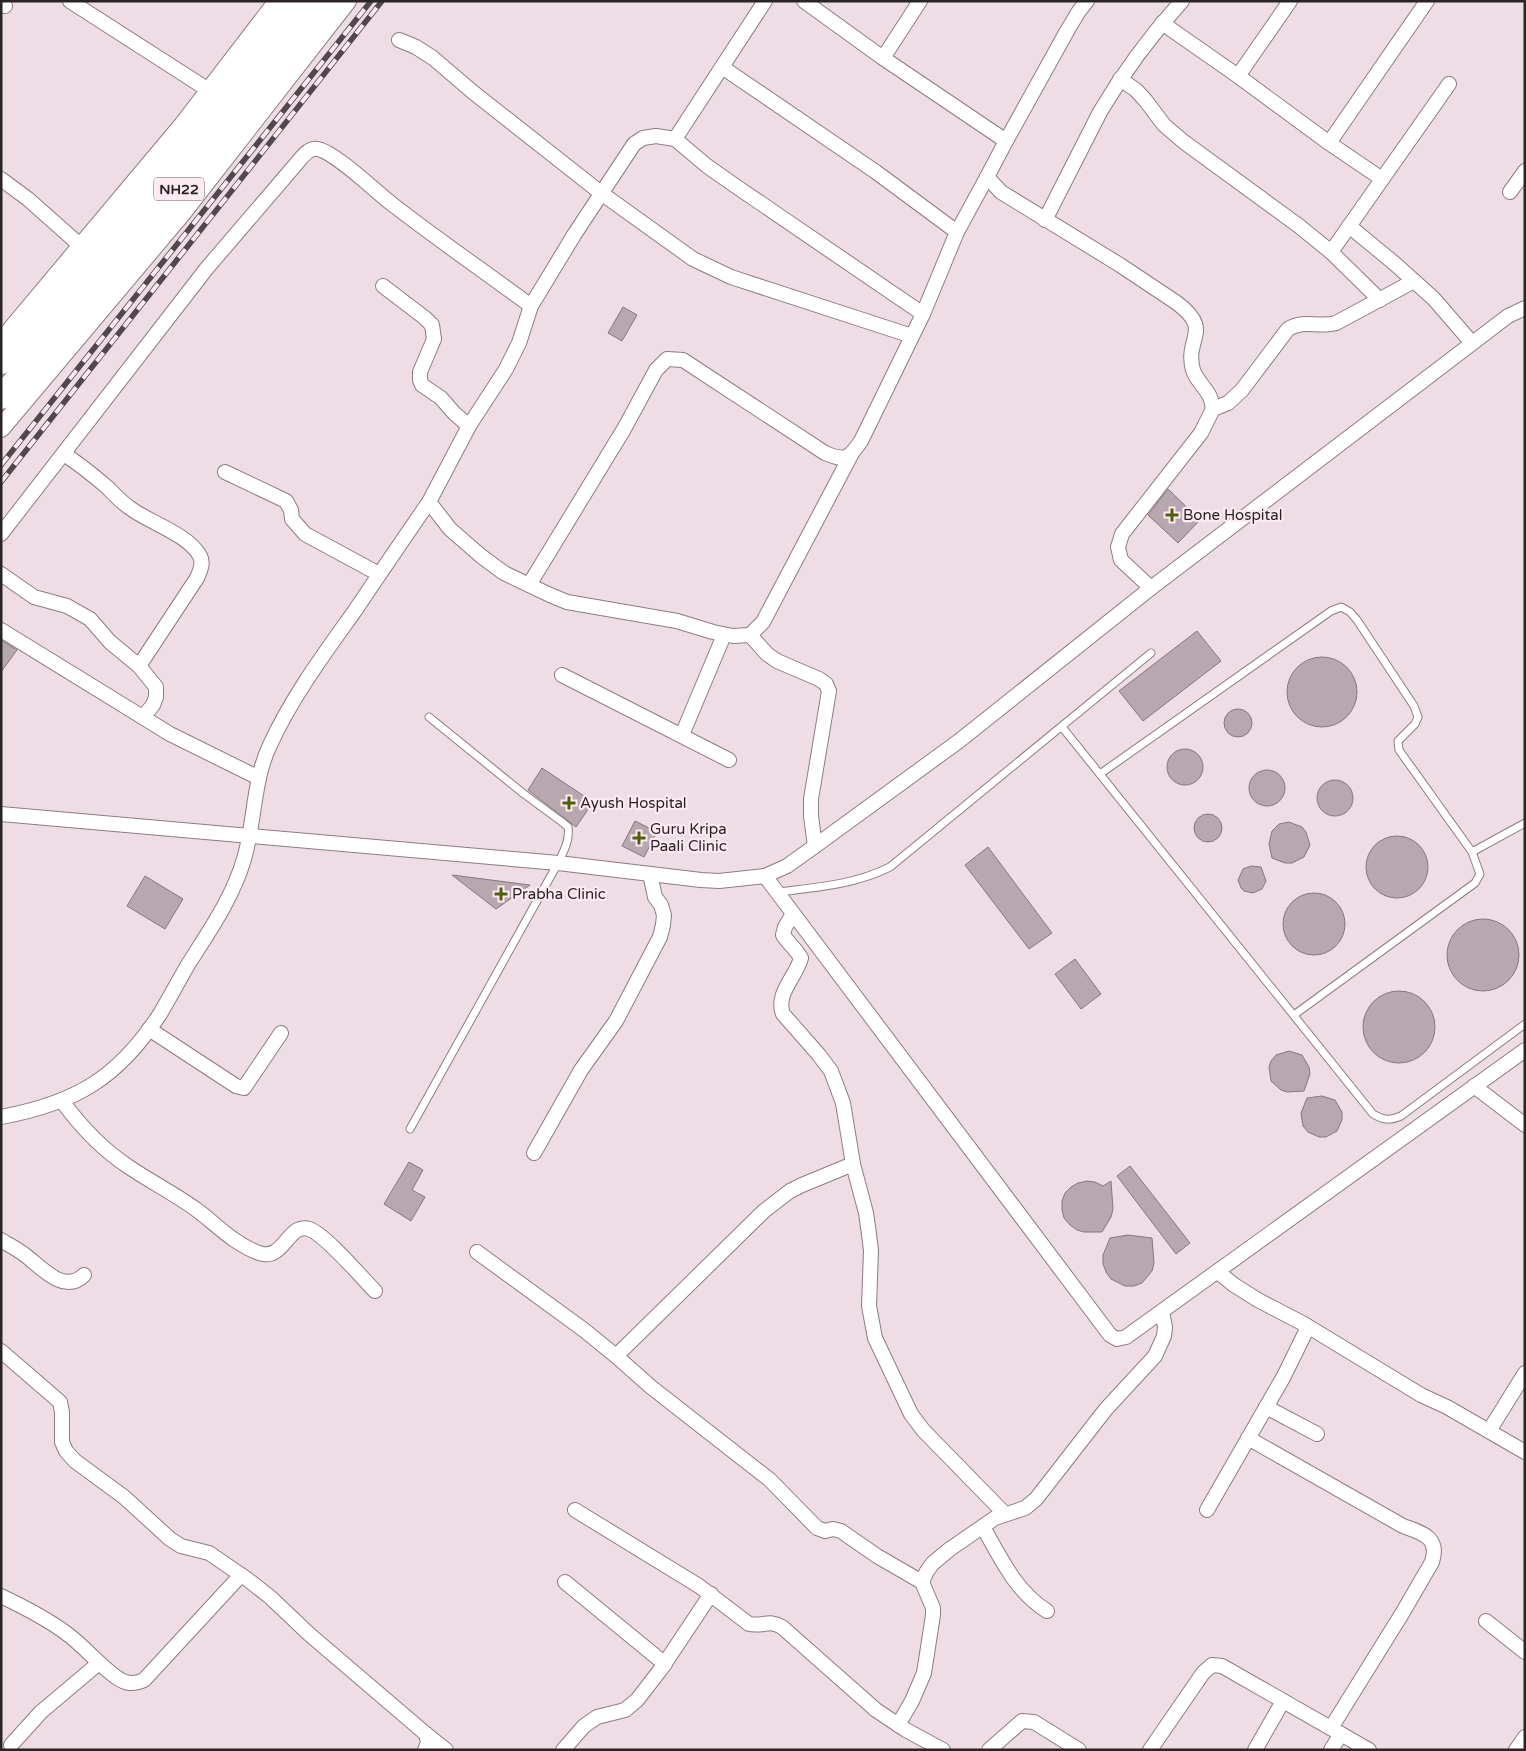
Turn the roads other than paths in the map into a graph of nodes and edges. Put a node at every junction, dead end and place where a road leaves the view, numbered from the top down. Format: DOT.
graph roads {
  1 [pos="70,1"];
  2 [pos="278,1"];
  3 [pos="300,1"];
  4 [pos="324,1"];
  5 [pos="347,1"];
  6 [pos="765,1"];
  7 [pos="804,1"];
  8 [pos="920,1"];
  9 [pos="1087,1"];
  10 [pos="1182,1"];
  11 [pos="1290,1"];
  12 [pos="1427,1"];
  13 [pos="1162,23"];
  14 [pos="400,40"];
  15 [pos="883,58"];
  16 [pos="722,67"];
  17 [pos="1238,76"];
  18 [pos="1120,79"];
  19 [pos="1449,84"];
  20 [pos="210,91"];
  21 [pos="675,139"];
  22 [pos="1006,141"];
  23 [pos="1329,143"];
  24 [pos="1525,170"];
  25 [pos="987,176"];
  26 [pos="1,179"];
  27 [pos="1382,179"];
  28 [pos="1510,192"];
  29 [pos="601,193"];
  30 [pos="1045,220"];
  31 [pos="1349,226"];
  32 [pos="958,232"];
  33 [pos="82,247"];
  34 [pos="1331,252"];
  35 [pos="1414,281"];
  36 [pos="383,286"];
  37 [pos="1380,300"];
  38 [pos="531,306"];
  39 [pos="1525,308"];
  40 [pos="923,314"];
  41 [pos="912,336"];
  42 [pos="1,342"];
  43 [pos="1472,343"];
  44 [pos="1,362"];
  45 [pos="1,397"];
  46 [pos="1213,409"];
  47 [pos="469,426"];
  48 [pos="1,428"];
  49 [pos="64,454"];
  50 [pos="851,455"];
  51 [pos="225,472"];
  52 [pos="429,502"];
  53 [pos="1,534"];
  54 [pos="1,574"];
  55 [pos="379,574"];
  56 [pos="529,586"];
  57 [pos="1151,588"];
  58 [pos="1,630"];
  59 [pos="724,635"];
  60 [pos="750,635"];
  61 [pos="1150,653"];
  62 [pos="139,666"];
  63 [pos="562,675"];
  64 [pos="143,717"];
  65 [pos="429,717"];
  66 [pos="1062,727"];
  67 [pos="682,736"];
  68 [pos="729,760"];
  69 [pos="1100,774"];
  70 [pos="259,778"];
  71 [pos="1,814"];
  72 [pos="1525,823"];
  73 [pos="249,834"];
  74 [pos="815,846"];
  75 [pos="1472,852"];
  76 [pos="558,863"];
  77 [pos="650,874"];
  78 [pos="765,876"];
  79 [pos="778,892"];
  80 [pos="793,914"];
  81 [pos="1294,1015"];
  82 [pos="1525,1024"];
  83 [pos="149,1029"];
  84 [pos="281,1033"];
  85 [pos="1525,1050"];
  86 [pos="1474,1086"];
  87 [pos="62,1101"];
  88 [pos="1,1117"];
  89 [pos="1525,1125"];
  90 [pos="410,1128"];
  91 [pos="534,1153"];
  92 [pos="853,1164"];
  93 [pos="1,1240"];
  94 [pos="477,1252"];
  95 [pos="1218,1272"];
  96 [pos="84,1275"];
  97 [pos="375,1291"];
  98 [pos="1162,1312"];
  99 [pos="1308,1327"];
  100 [pos="1,1351"];
  101 [pos="616,1356"];
  102 [pos="1525,1373"];
  103 [pos="1266,1407"];
  104 [pos="1489,1431"];
  105 [pos="1317,1434"];
  106 [pos="1248,1438"];
  107 [pos="1525,1452"];
  108 [pos="575,1510"];
  109 [pos="1207,1510"];
  110 [pos="1005,1514"];
  111 [pos="983,1526"];
  112 [pos="241,1575"];
  113 [pos="565,1582"];
  114 [pos="922,1582"];
  115 [pos="711,1594"];
  116 [pos="1,1596"];
  117 [pos="1047,1611"];
  118 [pos="1486,1621"];
  119 [pos="1525,1652"];
  120 [pos="99,1663"];
  121 [pos="665,1664"];
  122 [pos="1283,1701"];
  123 [pos="898,1725"];
  124 [pos="1336,1731"];
  125 [pos="426,1734"];
  126 [pos="1525,1737"];
  127 [pos="9,1744"];
  128 [pos="425,1750"];
  129 [pos="446,1750"];
  130 [pos="563,1750"];
  131 [pos="943,1750"];
  132 [pos="988,1750"];
  133 [pos="1079,1750"];
  134 [pos="1150,1750"];
  135 [pos="1255,1750"];
  136 [pos="1331,1750"];
  137 [pos="1369,1750"];
  138 [pos="1516,1750"];
  1 -- 20 [label="street"];
  2 -- 20 [label="street"];
  3 -- 44 [label="highway, NH22"];
  4 -- 45 [label="highway, NH22"];
  5 -- 48 [label="street"];
  6 -- 16 [label="street"];
  7 -- 15 [label="street"];
  8 -- 15 [label="street"];
  9 -- 22 [label="street"];
  10 -- 13 [label="street"];
  11 -- 17 [label="street"];
  12 -- 23 [label="street"];
  13 -- 17 [label="street"];
  13 -- 18 [label="street"];
  14 -- 29 [label="street"];
  15 -- 22 [label="street"];
  16 -- 21 [label="street"];
  16 -- 32 [label="street"];
  17 -- 23 [label="street"];
  18 -- 30 [label="street"];
  18 -- 34 [label="street"];
  19 -- 27 [label="street"];
  20 -- 33 [label="street"];
  21 -- 29 [label="street"];
  21 -- 40 [label="street"];
  22 -- 25 [label="street"];
  23 -- 27 [label="street"];
  24 -- 28 [label="street"];
  25 -- 30 [label="street"];
  25 -- 32 [label="street"];
  26 -- 33 [label="street"];
  27 -- 31 [label="street"];
  29 -- 38 [label="street"];
  29 -- 41 [label="street"];
  30 -- 46 [label="street"];
  31 -- 34 [label="street"];
  31 -- 35 [label="street"];
  32 -- 40 [label="street"];
  33 -- 42 [label="street"];
  34 -- 37 [label="street"];
  35 -- 37 [label="street"];
  35 -- 43 [label="street"];
  36 -- 47 [label="street"];
  37 -- 46 [label="street"];
  38 -- 47 [label="street"];
  38 -- 49 [label="street"];
  39 -- 43 [label="street"];
  40 -- 41 [label="street"];
  41 -- 50 [label="street"];
  43 -- 57 [label="street"];
  46 -- 57 [label="street"];
  47 -- 52 [label="street"];
  49 -- 53 [label="street"];
  49 -- 62 [label="street"];
  50 -- 56 [label="street"];
  50 -- 60 [label="street"];
  51 -- 55 [label="street"];
  52 -- 55 [label="street"];
  52 -- 56 [label="street"];
  54 -- 62 [label="street"];
  55 -- 70 [label="street"];
  56 -- 59 [label="street"];
  57 -- 74 [label="street"];
  58 -- 64 [label="street"];
  59 -- 60 [label="street"];
  59 -- 67 [label="street"];
  60 -- 74 [label="street"];
  61 -- 66 [label="lane"];
  62 -- 64 [label="street"];
  63 -- 67 [label="street"];
  64 -- 70 [label="street"];
  65 -- 76 [label="lane"];
  66 -- 69 [label="lane"];
  66 -- 79 [label="lane"];
  67 -- 68 [label="street"];
  69 -- 75 [label="lane"];
  69 -- 81 [label="lane"];
  70 -- 73 [label="street"];
  71 -- 73 [label="street"];
  72 -- 75 [label="lane"];
  73 -- 76 [label="street"];
  73 -- 83 [label="street"];
  74 -- 78 [label="street"];
  75 -- 81 [label="lane"];
  76 -- 77 [label="street"];
  76 -- 90 [label="lane"];
  77 -- 78 [label="street"];
  77 -- 91 [label="street"];
  78 -- 79 [label="street"];
  79 -- 80 [label="street"];
  80 -- 92 [label="street"];
  80 -- 98 [label="street"];
  81 -- 82 [label="lane"];
  83 -- 84 [label="street"];
  83 -- 87 [label="street"];
  85 -- 86 [label="street"];
  86 -- 89 [label="street"];
  86 -- 95 [label="street"];
  87 -- 88 [label="street"];
  87 -- 97 [label="street"];
  92 -- 101 [label="street"];
  92 -- 110 [label="street"];
  93 -- 96 [label="street"];
  94 -- 101 [label="street"];
  95 -- 98 [label="street"];
  95 -- 99 [label="street"];
  98 -- 110 [label="street"];
  99 -- 103 [label="street"];
  99 -- 104 [label="street"];
  100 -- 112 [label="street"];
  101 -- 114 [label="street"];
  102 -- 104 [label="street"];
  103 -- 105 [label="street"];
  103 -- 106 [label="street"];
  104 -- 107 [label="street"];
  106 -- 109 [label="street"];
  106 -- 124 [label="street"];
  108 -- 115 [label="street"];
  110 -- 111 [label="street"];
  111 -- 114 [label="street"];
  111 -- 117 [label="street"];
  112 -- 120 [label="street"];
  112 -- 125 [label="street"];
  113 -- 121 [label="street"];
  114 -- 123 [label="street"];
  115 -- 121 [label="street"];
  115 -- 123 [label="street"];
  116 -- 120 [label="street"];
  118 -- 119 [label="street"];
  120 -- 127 [label="street"];
  121 -- 130 [label="street"];
  122 -- 124 [label="street"];
  122 -- 134 [label="street"];
  122 -- 135 [label="street"];
  123 -- 131 [label="street"];
  124 -- 136 [label="street"];
  124 -- 137 [label="street"];
  125 -- 128 [label="street"];
  125 -- 129 [label="street"];
  126 -- 138 [label="street"];
  132 -- 133 [label="street"];
}
